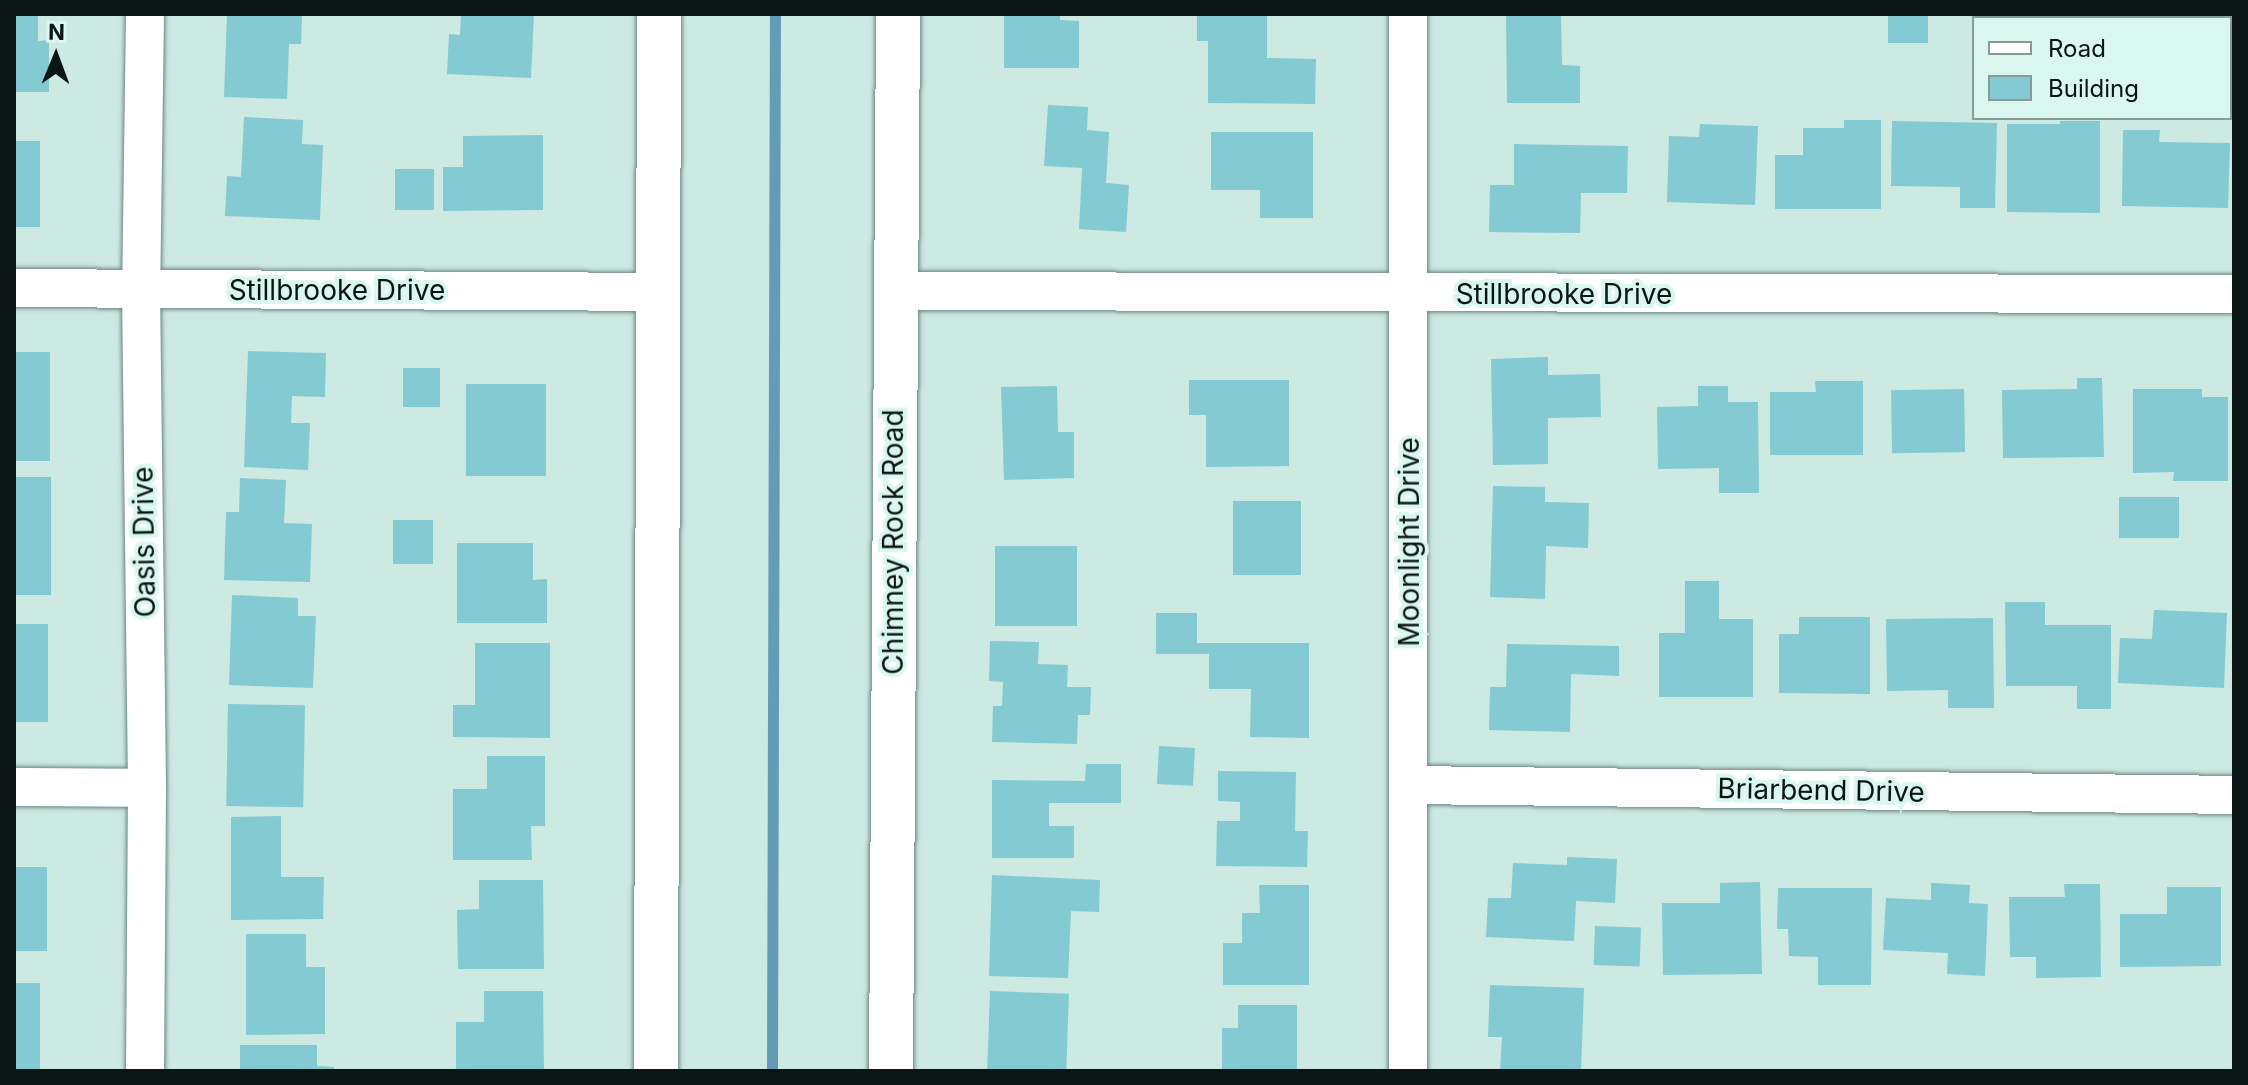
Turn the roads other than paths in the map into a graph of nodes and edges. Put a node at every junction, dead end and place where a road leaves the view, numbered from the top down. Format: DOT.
graph roads {
  1 [pos="145,14"];
  2 [pos="659,14"];
  3 [pos="898,14"];
  4 [pos="1408,14"];
  5 [pos="14,288"];
  6 [pos="141,288"];
  7 [pos="893,291"];
  8 [pos="660,292"];
  9 [pos="1409,294"];
  10 [pos="2234,294"];
  11 [pos="1409,785"];
  12 [pos="14,787"];
  13 [pos="147,788"];
  14 [pos="2234,795"];
  15 [pos="145,1071"];
  16 [pos="656,1071"];
  17 [pos="891,1071"];
  18 [pos="1408,1071"];
  1 -- 6 [label="street, Oasis Drive"];
  2 -- 8 [label="main road"];
  3 -- 7 [label="main road, Chimney Rock Road"];
  4 -- 9 [label="street, Moonlight Drive"];
  5 -- 6 [label="street, Stillbrooke Drive"];
  6 -- 8 [label="street, Stillbrooke Drive"];
  6 -- 13 [label="street, Oasis Drive"];
  7 -- 9 [label="street, Stillbrooke Drive"];
  7 -- 17 [label="main road, Chimney Rock Road"];
  8 -- 16 [label="main road"];
  9 -- 10 [label="street, Stillbrooke Drive"];
  9 -- 11 [label="street, Moonlight Drive"];
  11 -- 14 [label="street, Briarbend Drive"];
  11 -- 18 [label="street, Moonlight Drive"];
  12 -- 13 [label="street"];
  13 -- 15 [label="street, Oasis Drive"];
}
